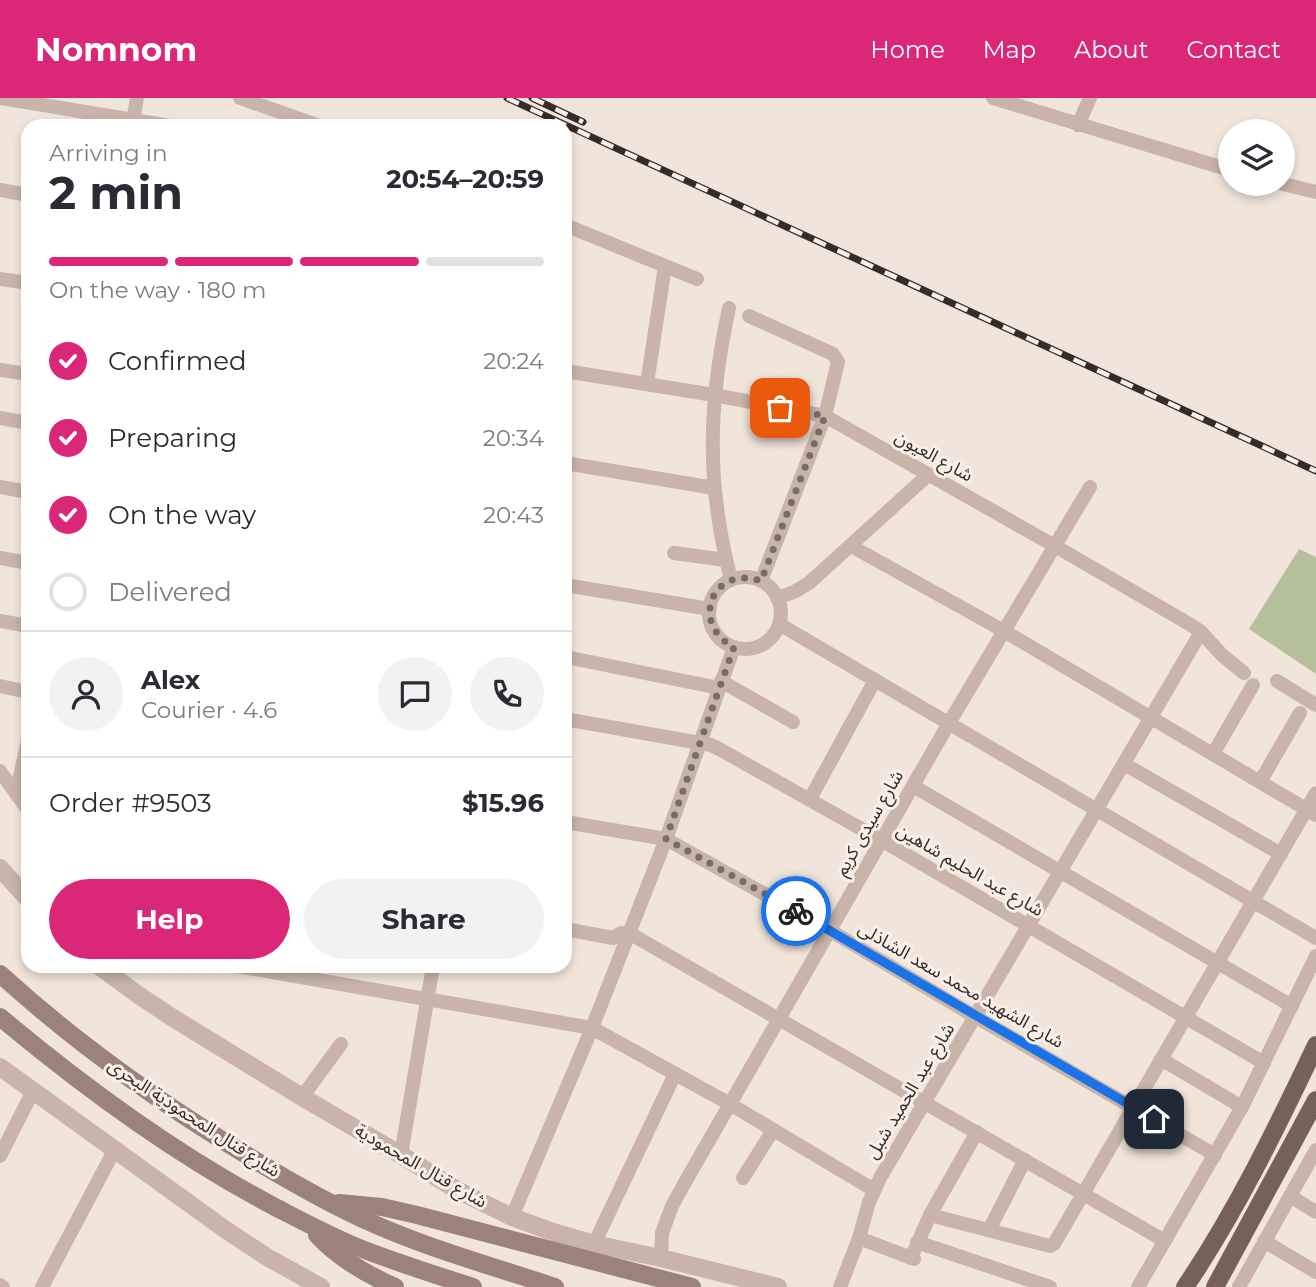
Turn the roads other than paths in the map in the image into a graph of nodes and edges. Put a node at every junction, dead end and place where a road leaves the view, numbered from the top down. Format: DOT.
graph roads {
  1 [pos="1,98"];
  2 [pos="137,98"];
  3 [pos="240,98"];
  4 [pos="993,98"];
  5 [pos="1090,98"];
  6 [pos="43,102"];
  7 [pos="116,119"];
  8 [pos="134,119"];
  9 [pos="300,119"];
  10 [pos="1078,125"];
  11 [pos="1218,166"];
  12 [pos="1295,187"];
  13 [pos="0,190"];
  14 [pos="1316,192"];
  15 [pos="21,194"];
  16 [pos="572,228"];
  17 [pos="665,266"];
  18 [pos="0,279"];
  19 [pos="697,279"];
  20 [pos="21,282"];
  21 [pos="729,308"];
  22 [pos="749,316"];
  23 [pos="0,370"];
  24 [pos="572,371"];
  25 [pos="21,373"];
  26 [pos="647,384"];
  27 [pos="714,395"];
  28 [pos="825,416"];
  29 [pos="0,418"];
  30 [pos="21,422"];
  31 [pos="572,464"];
  32 [pos="928,475"];
  33 [pos="0,486"];
  34 [pos="1090,487"];
  35 [pos="714,488"];
  36 [pos="21,490"];
  37 [pos="851,546"];
  38 [pos="1055,546"];
  39 [pos="674,553"];
  40 [pos="0,558"];
  41 [pos="726,560"];
  42 [pos="21,562"];
  43 [pos="731,580"];
  44 [pos="761,581"];
  45 [pos="572,586"];
  46 [pos="777,598"];
  47 [pos="710,609"];
  48 [pos="0,621"];
  49 [pos="779,624"];
  50 [pos="21,625"];
  51 [pos="1004,631"];
  52 [pos="1201,632"];
  53 [pos="734,647"];
  54 [pos="572,657"];
  55 [pos="875,680"];
  56 [pos="1277,681"];
  57 [pos="720,685"];
  58 [pos="0,687"];
  59 [pos="21,691"];
  60 [pos="1316,705"];
  61 [pos="1300,713"];
  62 [pos="1151,717"];
  63 [pos="572,720"];
  64 [pos="793,722"];
  65 [pos="949,723"];
  66 [pos="699,744"];
  67 [pos="1213,754"];
  68 [pos="1124,764"];
  69 [pos="0,771"];
  70 [pos="21,772"];
  71 [pos="1260,782"];
  72 [pos="913,786"];
  73 [pos="1316,793"];
  74 [pos="16,794"];
  75 [pos="810,799"];
  76 [pos="21,801"];
  77 [pos="1097,809"];
  78 [pos="1311,812"];
  79 [pos="572,823"];
  80 [pos="666,839"];
  81 [pos="881,840"];
  82 [pos="1280,854"];
  83 [pos="0,868"];
  84 [pos="1061,871"];
  85 [pos="21,891"];
  86 [pos="1253,901"];
  87 [pos="1028,926"];
  88 [pos="572,930"];
  89 [pos="829,930"];
  90 [pos="629,933"];
  91 [pos="1316,938"];
  92 [pos="1316,956"];
  93 [pos="1218,962"];
  94 [pos="108,973"];
  95 [pos="277,973"];
  96 [pos="432,973"];
  97 [pos="0,974"];
  98 [pos="427,999"];
  99 [pos="1292,1006"];
  100 [pos="0,1017"];
  101 [pos="976,1017"];
  102 [pos="778,1018"];
  103 [pos="1185,1018"];
  104 [pos="592,1028"];
  105 [pos="341,1044"];
  106 [pos="1316,1045"];
  107 [pos="1161,1059"];
  108 [pos="1264,1063"];
  109 [pos="0,1067"];
  110 [pos="675,1073"];
  111 [pos="33,1091"];
  112 [pos="302,1097"];
  113 [pos="1316,1100"];
  114 [pos="926,1102"];
  115 [pos="730,1104"];
  116 [pos="1133,1107"];
  117 [pos="1242,1107"];
  118 [pos="773,1130"];
  119 [pos="977,1132"];
  120 [pos="115,1149"];
  121 [pos="1316,1150"];
  122 [pos="1215,1154"];
  123 [pos="401,1155"];
  124 [pos="0,1156"];
  125 [pos="1026,1160"];
  126 [pos="743,1178"];
  127 [pos="874,1190"];
  128 [pos="1083,1193"];
  129 [pos="1290,1196"];
  130 [pos="329,1202"];
  131 [pos="1316,1212"];
  132 [pos="930,1215"];
  133 [pos="512,1217"];
  134 [pos="307,1224"];
  135 [pos="989,1230"];
  136 [pos="859,1238"];
  137 [pos="1165,1241"];
  138 [pos="1264,1241"];
  139 [pos="917,1242"];
  140 [pos="594,1244"];
  141 [pos="661,1258"];
  142 [pos="1316,1272"];
  143 [pos="1190,1280"];
  144 [pos="313,1285"];
  145 [pos="1216,1286"];
  146 [pos="1242,1286"];
  147 [pos="42,1287"];
  148 [pos="395,1287"];
  149 [pos="473,1287"];
  150 [pos="555,1287"];
  151 [pos="692,1287"];
  152 [pos="778,1287"];
  153 [pos="840,1287"];
  154 [pos="1050,1287"];
  155 [pos="1138,1287"];
  1 -- 6 [label="street"];
  2 -- 8 [label="street"];
  3 -- 9 [label="street"];
  4 -- 10 [label="street"];
  5 -- 10 [label="street"];
  6 -- 7 [label="street"];
  10 -- 11 [label="street"];
  12 -- 14 [label="street"];
  13 -- 15 [label="street"];
  16 -- 17 [label="street"];
  17 -- 19 [label="street"];
  17 -- 26 [label="street"];
  18 -- 20 [label="street"];
  21 -- 27 [label="street"];
  22 -- 28 [label="street"];
  23 -- 25 [label="street"];
  24 -- 26 [label="street, شارع العيون"];
  26 -- 27 [label="street, شارع العيون"];
  27 -- 28 [label="street, شارع العيون"];
  27 -- 35 [label="street"];
  28 -- 32 [label="street, شارع العيون"];
  28 -- 44 [label="street"];
  29 -- 30 [label="street"];
  31 -- 35 [label="street"];
  32 -- 37 [label="street"];
  32 -- 38 [label="street, شارع العيون"];
  33 -- 36 [label="street"];
  34 -- 38 [label="street, شارع سيدى كريم"];
  35 -- 41 [label="street"];
  37 -- 46 [label="street"];
  37 -- 51 [label="street"];
  38 -- 51 [label="street, شارع سيدى كريم"];
  38 -- 52 [label="street, شارع العيون"];
  39 -- 41 [label="street"];
  40 -- 42 [label="street"];
  41 -- 43 [label="street"];
  43 -- 44 [label="street"];
  43 -- 47 [label="street"];
  44 -- 46 [label="street"];
  45 -- 47 [label="street"];
  46 -- 49 [label="street"];
  47 -- 53 [label="street"];
  48 -- 50 [label="street"];
  49 -- 53 [label="street"];
  49 -- 55 [label="street"];
  51 -- 62 [label="street"];
  51 -- 65 [label="street, شارع سيدى كريم"];
  52 -- 62 [label="street, شارع عبد الحميد شبل"];
  52 -- 67 [label="street, شارع العيون"];
  53 -- 57 [label="street"];
  54 -- 57 [label="street"];
  55 -- 65 [label="street"];
  55 -- 75 [label="street"];
  56 -- 60 [label="street"];
  57 -- 64 [label="street"];
  57 -- 66 [label="street"];
  58 -- 59 [label="street"];
  61 -- 71 [label="street"];
  62 -- 67 [label="street"];
  62 -- 68 [label="street, شارع عبد الحميد شبل"];
  63 -- 66 [label="street, شارع عبد الحليم شاهين"];
  65 -- 72 [label="street, شارع سيدى كريم"];
  65 -- 77 [label="street"];
  66 -- 75 [label="street, شارع عبد الحليم شاهين"];
  66 -- 80 [label="street"];
  67 -- 71 [label="street"];
  68 -- 77 [label="street, شارع عبد الحميد شبل"];
  68 -- 82 [label="street"];
  69 -- 74 [label="street"];
  70 -- 74 [label="street"];
  71 -- 78 [label="street"];
  72 -- 81 [label="street, شارع سيدى كريم"];
  72 -- 84 [label="street"];
  73 -- 78 [label="street"];
  74 -- 76 [label="street"];
  75 -- 81 [label="street, شارع عبد الحليم شاهين"];
  77 -- 84 [label="street, شارع عبد الحميد شبل"];
  77 -- 86 [label="street"];
  78 -- 82 [label="street"];
  79 -- 80 [label="street, شارع الشهيد محمد سعد الشاذلى"];
  80 -- 89 [label="street, شارع الشهيد محمد سعد الشاذلى"];
  80 -- 90 [label="street"];
  81 -- 87 [label="street, شارع عبد الحليم شاهين"];
  81 -- 89 [label="street, شارع سيدى كريم"];
  82 -- 86 [label="street"];
  83 -- 85 [label="street"];
  84 -- 87 [label="street, شارع عبد الحميد شبل"];
  84 -- 93 [label="street"];
  86 -- 91 [label="street"];
  86 -- 93 [label="street"];
  87 -- 101 [label="street, شارع عبد الحميد شبل"];
  87 -- 103 [label="street, شارع عبد الحليم شاهين"];
  88 -- 90 [label="street"];
  89 -- 101 [label="street, شارع الشهيد محمد سعد الشاذلى"];
  89 -- 102 [label="street, شارع سيدى كريم"];
  90 -- 102 [label="street"];
  90 -- 104 [label="street"];
  92 -- 99 [label="street"];
  93 -- 99 [label="street"];
  93 -- 103 [label="street"];
  94 -- 112 [label="street, شارع قنال المحمودية"];
  95 -- 98 [label="street"];
  96 -- 98 [label="street"];
  97 -- 130 [label="main road, شارع قنال المحمودية البحرى"];
  98 -- 104 [label="street"];
  98 -- 123 [label="street"];
  99 -- 108 [label="street"];
  100 -- 134 [label="main road, شارع قنال المحمودية البحرى"];
  101 -- 114 [label="street, شارع عبد الحميد شبل"];
  101 -- 116 [label="street, شارع الشهيد محمد سعد الشاذلى"];
  102 -- 114 [label="street"];
  102 -- 115 [label="street, شارع سيدى كريم"];
  103 -- 107 [label="street"];
  103 -- 108 [label="street, شارع عبد الحليم شاهين"];
  104 -- 110 [label="street"];
  104 -- 133 [label="street"];
  105 -- 112 [label="street"];
  106 -- 143 [label="main road"];
  107 -- 116 [label="street"];
  107 -- 117 [label="street"];
  108 -- 117 [label="street"];
  109 -- 111 [label="street"];
  110 -- 115 [label="street"];
  110 -- 140 [label="street"];
  111 -- 120 [label="street"];
  111 -- 124 [label="street"];
  112 -- 123 [label="street, شارع قنال المحمودية"];
  113 -- 145 [label="main road"];
  114 -- 119 [label="street"];
  114 -- 127 [label="street, شارع عبد الحميد شبل"];
  115 -- 118 [label="street"];
  115 -- 141 [label="street, شارع سيدى كريم"];
  116 -- 122 [label="street, شارع الشهيد محمد سعد الشاذلى"];
  116 -- 128 [label="street"];
  117 -- 122 [label="street"];
  118 -- 126 [label="street"];
  118 -- 127 [label="street"];
  119 -- 125 [label="street"];
  119 -- 132 [label="street"];
  120 -- 144 [label="street"];
  120 -- 147 [label="street"];
  121 -- 129 [label="street"];
  122 -- 137 [label="street"];
  123 -- 133 [label="street, شارع قنال المحمودية"];
  125 -- 128 [label="street"];
  125 -- 135 [label="street"];
  127 -- 136 [label="street, شارع عبد الحميد شبل"];
  128 -- 135 [label="street"];
  128 -- 137 [label="street"];
  129 -- 131 [label="street"];
  129 -- 138 [label="street"];
  130 -- 150 [label="main road, شارع قنال المحمودية البحرى"];
  130 -- 151 [label="main road"];
  132 -- 135 [label="street"];
  132 -- 139 [label="street"];
  133 -- 140 [label="street, شارع قنال المحمودية"];
  134 -- 148 [label="main road"];
  134 -- 149 [label="main road"];
  136 -- 139 [label="street"];
  136 -- 153 [label="street, شارع عبد الحميد شبل"];
  137 -- 155 [label="street"];
  138 -- 142 [label="street"];
  138 -- 146 [label="street"];
  139 -- 154 [label="street"];
  140 -- 141 [label="street, شارع قنال المحمودية"];
  141 -- 152 [label="street, شارع قنال المحمودية"];
}
